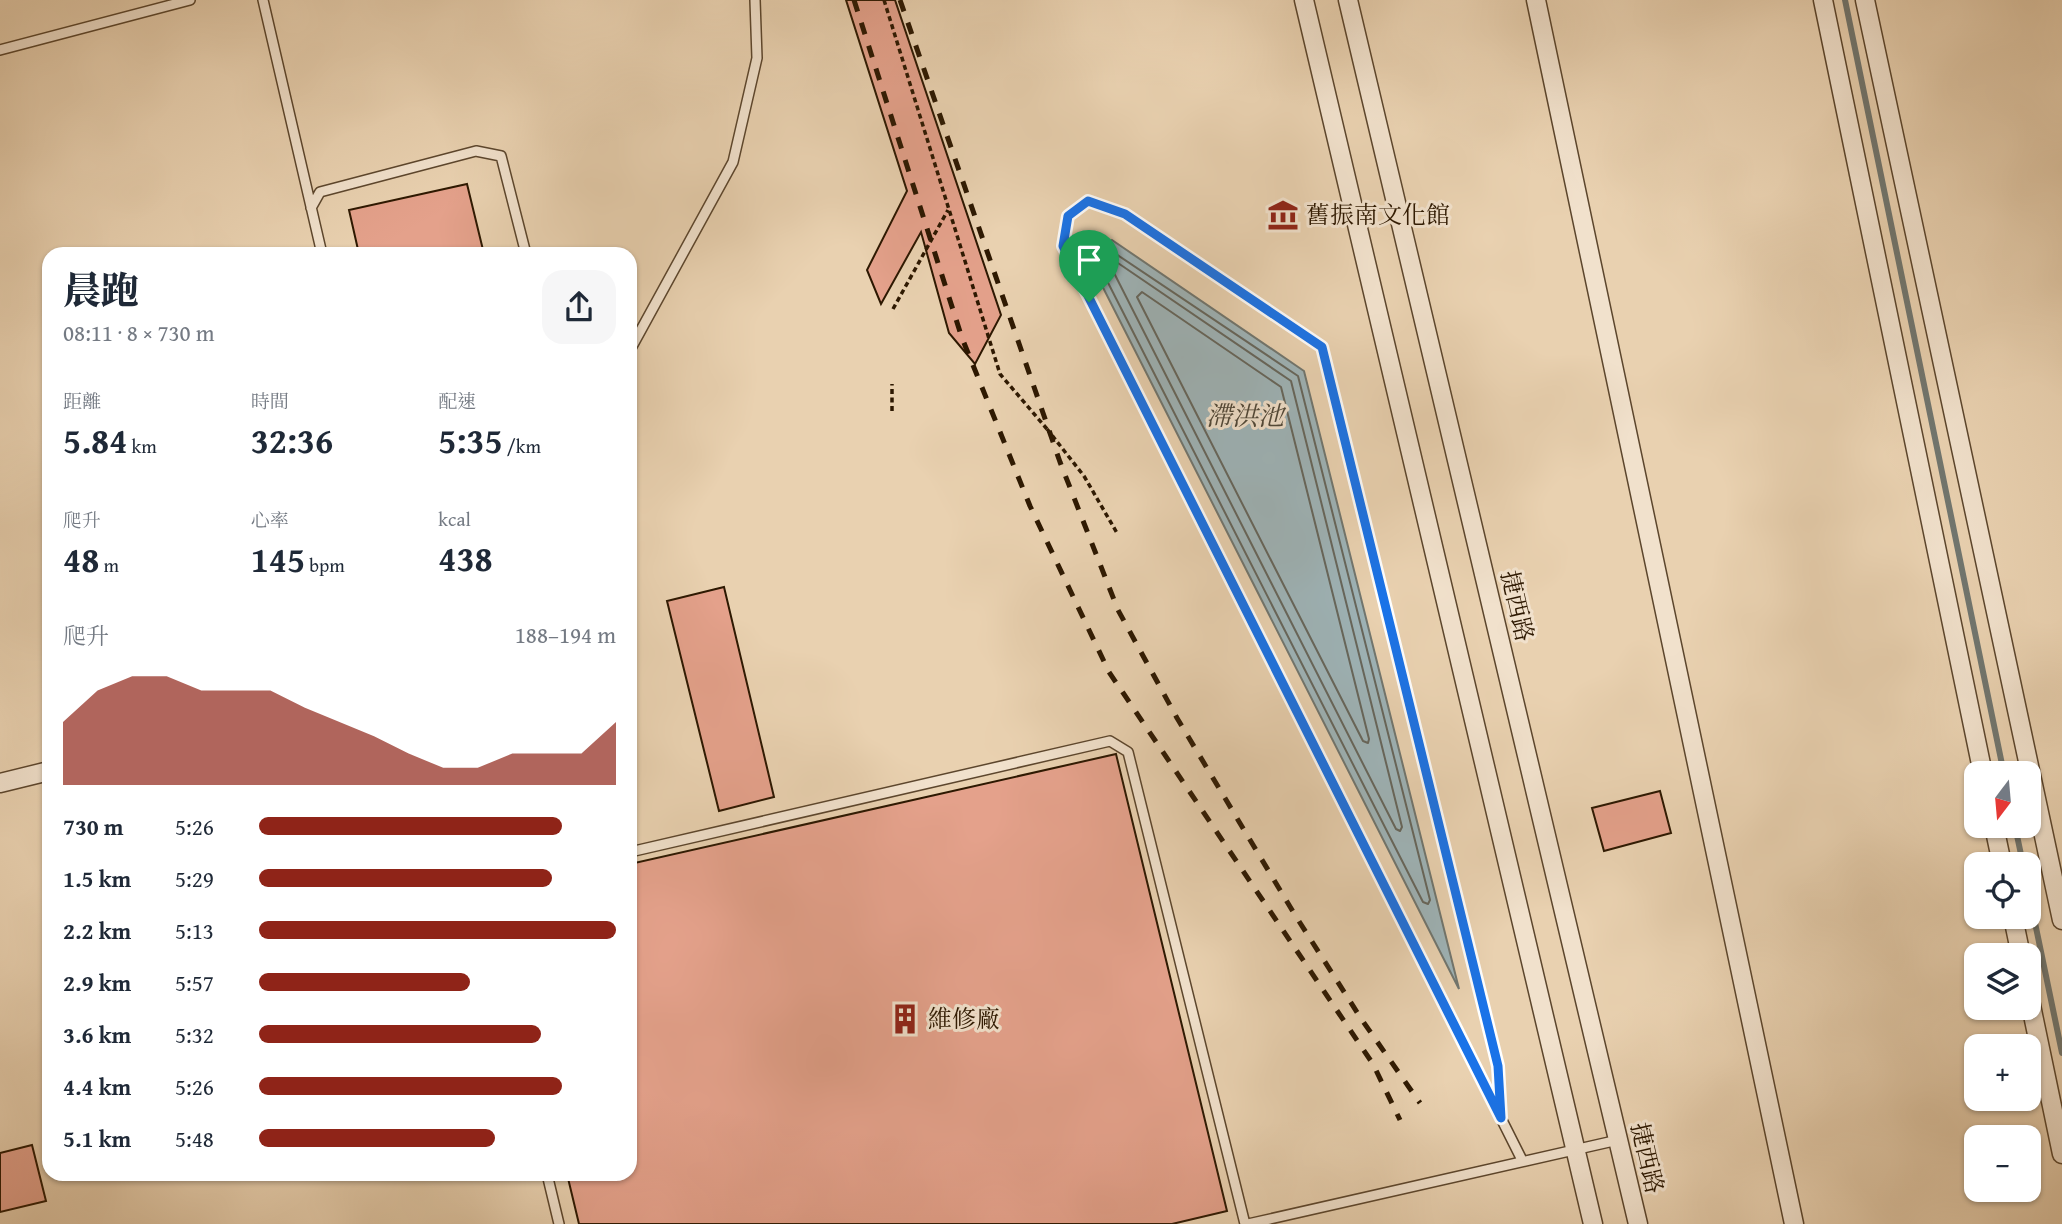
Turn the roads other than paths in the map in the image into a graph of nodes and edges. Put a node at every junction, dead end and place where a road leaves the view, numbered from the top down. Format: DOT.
graph roads {
  1 [pos="190,0"];
  2 [pos="262,0"];
  3 [pos="755,0"];
  4 [pos="1304,0"];
  5 [pos="1348,0"];
  6 [pos="1536,0"];
  7 [pos="1823,0"];
  8 [pos="1865,0"];
  9 [pos="0,50"];
  10 [pos="311,208"];
  11 [pos="320,247"];
  12 [pos="524,247"];
  13 [pos="637,337"];
  14 [pos="1980,761"];
  15 [pos="42,773"];
  16 [pos="0,783"];
  17 [pos="637,850"];
  18 [pos="2062,920"];
  19 [pos="2034,1020"];
  20 [pos="1501,1118"];
  21 [pos="1618,1140"];
  22 [pos="1576,1151"];
  23 [pos="2062,1154"];
  24 [pos="1522,1160"];
  25 [pos="549,1181"];
  26 [pos="559,1224"];
  27 [pos="1247,1224"];
  28 [pos="1593,1224"];
  29 [pos="1638,1224"];
  30 [pos="1794,1224"];
  1 -- 9 [label="lane"];
  2 -- 10 [label="lane"];
  3 -- 13 [label="lane"];
  4 -- 22 [label="street"];
  5 -- 21 [label="street, 捷西路"];
  6 -- 30 [label="street"];
  7 -- 14 [label="street"];
  8 -- 18 [label="street"];
  10 -- 11 [label="lane"];
  10 -- 12 [label="lane"];
  15 -- 16 [label="street"];
  17 -- 27 [label="lane"];
  19 -- 23 [label="street"];
  20 -- 20 [label="lane"];
  20 -- 24 [label="lane"];
  21 -- 22 [label="lane"];
  21 -- 29 [label="street, 捷西路"];
  22 -- 24 [label="lane"];
  22 -- 28 [label="street"];
  24 -- 27 [label="lane"];
  25 -- 26 [label="lane"];
}
